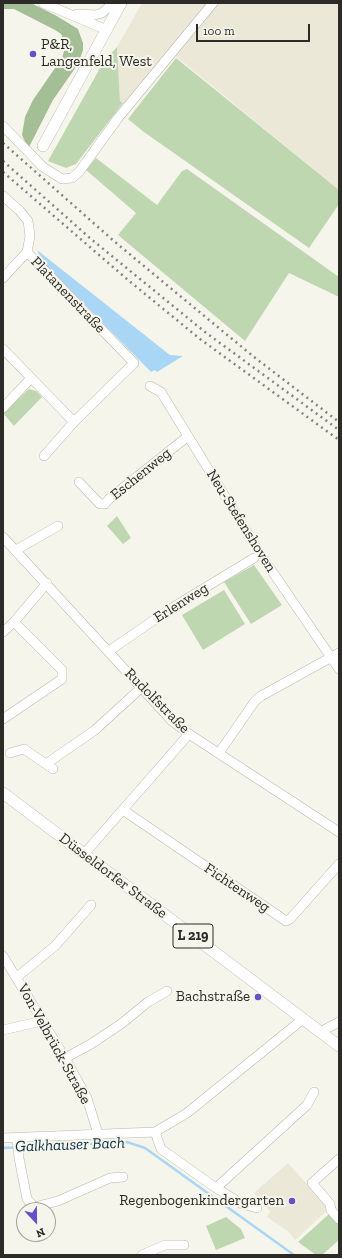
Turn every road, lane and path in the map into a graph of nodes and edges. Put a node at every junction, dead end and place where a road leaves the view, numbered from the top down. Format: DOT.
graph roads {
  1 [pos="43,3"];
  2 [pos="113,3"];
  3 [pos="121,3"];
  4 [pos="213,3"];
  5 [pos="70,14"];
  6 [pos="107,30"];
  7 [pos="5,128"];
  8 [pos="43,146"];
  9 [pos="3,196"];
  10 [pos="26,252"];
  11 [pos="3,278"];
  12 [pos="3,349"];
  13 [pos="31,378"];
  14 [pos="150,386"];
  15 [pos="3,408"];
  16 [pos="74,422"];
  17 [pos="187,437"];
  18 [pos="44,456"];
  19 [pos="80,482"];
  20 [pos="58,526"];
  21 [pos="3,537"];
  22 [pos="16,550"];
  23 [pos="254,558"];
  24 [pos="47,583"];
  25 [pos="14,622"];
  26 [pos="3,632"];
  27 [pos="109,651"];
  28 [pos="335,655"];
  29 [pos="339,669"];
  30 [pos="142,688"];
  31 [pos="3,719"];
  32 [pos="189,734"];
  33 [pos="10,753"];
  34 [pos="219,753"];
  35 [pos="3,793"];
  36 [pos="123,810"];
  37 [pos="339,832"];
  38 [pos="84,854"];
  39 [pos="339,864"];
  40 [pos="91,905"];
  41 [pos="3,956"];
  42 [pos="17,977"];
  43 [pos="167,991"];
  44 [pos="303,1019"];
  45 [pos="42,1021"];
  46 [pos="339,1022"];
  47 [pos="3,1030"];
  48 [pos="320,1032"];
  49 [pos="339,1046"];
  50 [pos="65,1058"];
  51 [pos="314,1092"];
  52 [pos="155,1132"];
  53 [pos="98,1134"];
  54 [pos="3,1138"];
  55 [pos="17,1138"];
  56 [pos="339,1159"];
  57 [pos="123,1177"];
  58 [pos="216,1188"];
  59 [pos="256,1208"];
  60 [pos="339,1219"];
  61 [pos="184,1245"];
  62 [pos="142,1255"];
  1 -- 5 [label="street"];
  2 -- 5 [label="street"];
  3 -- 6 [label="main road"];
  4 -- 7 [label="street"];
  5 -- 6 [label="street"];
  6 -- 8 [label="main road"];
  9 -- 10 [label="street"];
  10 -- 11 [label="street, Platanenstraße"];
  10 -- 16 [label="street, Platanenstraße"];
  12 -- 13 [label="street"];
  13 -- 15 [label="street"];
  13 -- 16 [label="street"];
  14 -- 17 [label="street, Neu-Stefenshoven"];
  16 -- 18 [label="street"];
  17 -- 19 [label="street, Eschenweg"];
  17 -- 28 [label="street, Neu-Stefenshoven"];
  20 -- 22 [label="street"];
  21 -- 22 [label="street, Rudolfstraße"];
  22 -- 24 [label="street, Rudolfstraße"];
  23 -- 27 [label="street, Erlenweg"];
  24 -- 25 [label="street"];
  24 -- 27 [label="street, Rudolfstraße"];
  25 -- 26 [label="street"];
  25 -- 31 [label="street"];
  27 -- 30 [label="street, Rudolfstraße"];
  28 -- 29 [label="street, Neu-Stefenshoven"];
  28 -- 34 [label="street"];
  30 -- 32 [label="street, Rudolfstraße"];
  30 -- 33 [label="street"];
  32 -- 34 [label="street, Rudolfstraße"];
  32 -- 36 [label="street"];
  34 -- 37 [label="street, Rudolfstraße"];
  35 -- 38 [label="main road, Düsseldorfer Straße / L 219"];
  36 -- 38 [label="street"];
  36 -- 39 [label="street, Fichtenweg"];
  38 -- 44 [label="main road, Düsseldorfer Straße / L 219"];
  40 -- 42 [label="street"];
  41 -- 42 [label="street, Von-Velbrück-Straße"];
  42 -- 45 [label="street, Von-Velbrück-Straße"];
  43 -- 50 [label="street"];
  44 -- 48 [label="main road, Düsseldorfer Straße / L 219"];
  44 -- 52 [label="street"];
  45 -- 47 [label="street"];
  45 -- 50 [label="street, Von-Velbrück-Straße"];
  46 -- 48 [label="street"];
  48 -- 49 [label="main road, Düsseldorfer Straße / L 219"];
  50 -- 53 [label="street, Von-Velbrück-Straße"];
  51 -- 58 [label="street"];
  52 -- 53 [label="street"];
  52 -- 58 [label="street"];
  53 -- 55 [label="street"];
  54 -- 55 [label="street"];
  55 -- 57 [label="street"];
  56 -- 60 [label="street"];
  58 -- 59 [label="street"];
  61 -- 62 [label="street"];
}
